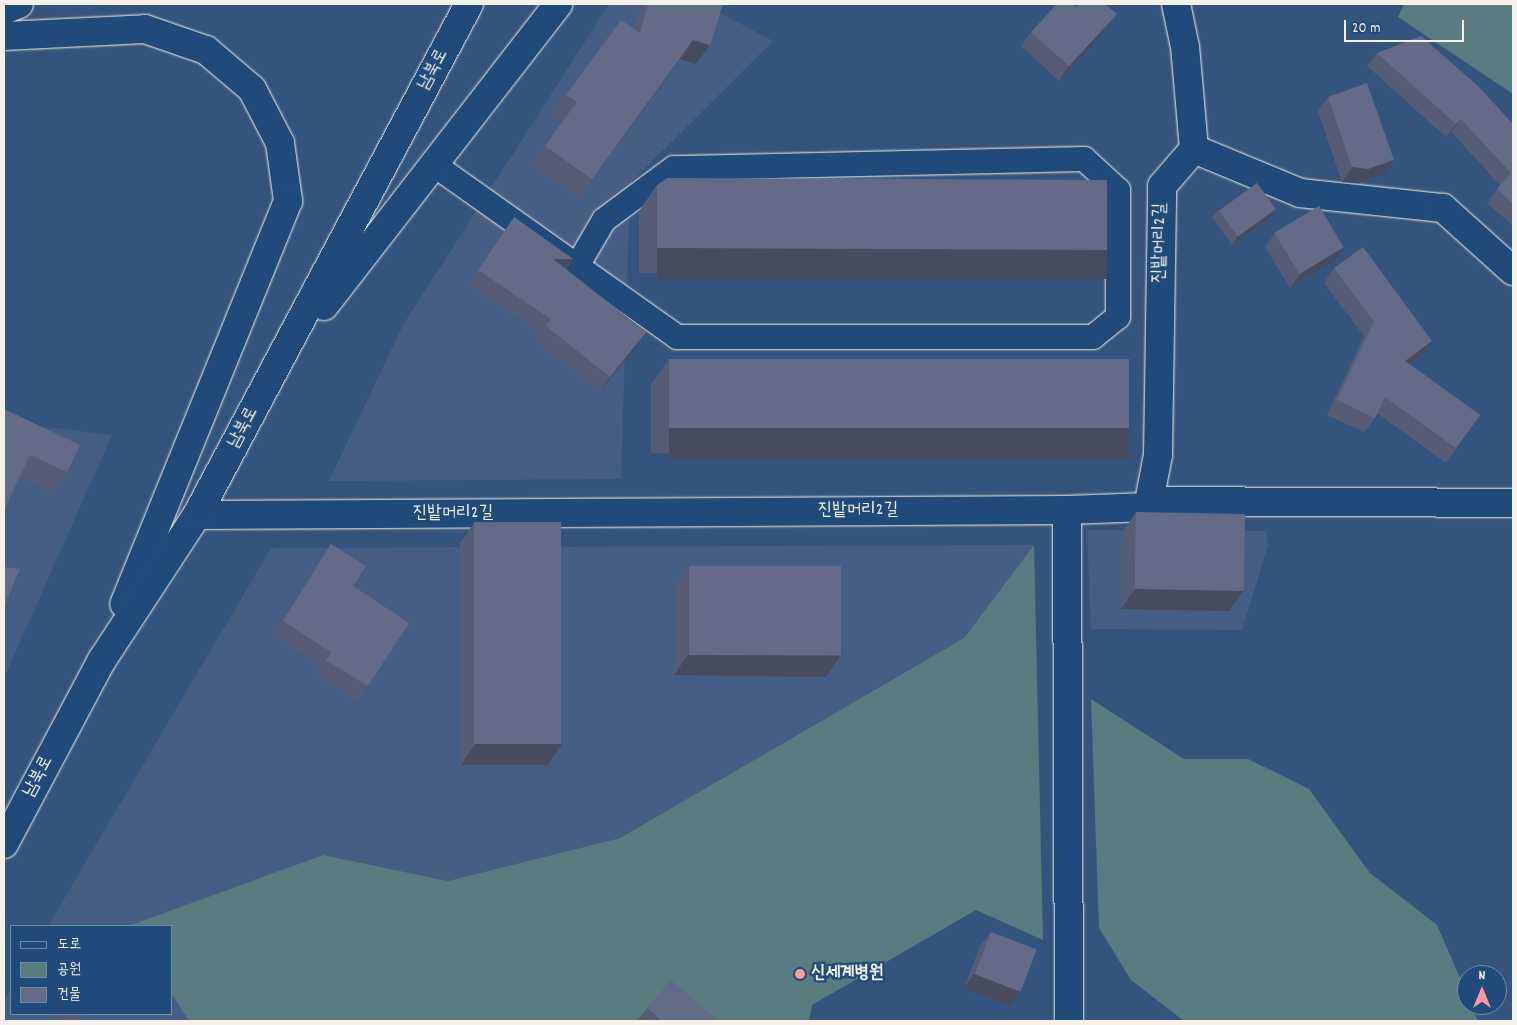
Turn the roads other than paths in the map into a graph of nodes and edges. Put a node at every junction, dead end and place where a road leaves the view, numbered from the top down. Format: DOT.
graph roads {
  1 [pos="19,4"];
  2 [pos="469,4"];
  3 [pos="558,4"];
  4 [pos="1176,4"];
  5 [pos="4,10"];
  6 [pos="4,36"];
  7 [pos="1194,149"];
  8 [pos="434,164"];
  9 [pos="577,266"];
  10 [pos="1513,271"];
  11 [pos="278,364"];
  12 [pos="1149,501"];
  13 [pos="1513,503"];
  14 [pos="1067,510"];
  15 [pos="197,515"];
  16 [pos="102,660"];
  17 [pos="4,844"];
  18 [pos="1070,1021"];
  1 -- 5 [label="street"];
  2 -- 11 [label="street, 남북로"];
  3 -- 8 [label="street"];
  4 -- 7 [label="street"];
  6 -- 16 [label="street"];
  7 -- 10 [label="street"];
  7 -- 12 [label="street, 진밭머리2길"];
  8 -- 9 [label="lane"];
  8 -- 11 [label="street"];
  9 -- 9 [label="lane"];
  11 -- 15 [label="street, 남북로"];
  12 -- 13 [label="street"];
  12 -- 14 [label="street, 진밭머리2길"];
  14 -- 15 [label="street, 진밭머리2길"];
  14 -- 18 [label="street"];
  15 -- 16 [label="street, 남북로"];
  16 -- 17 [label="street, 남북로"];
}
